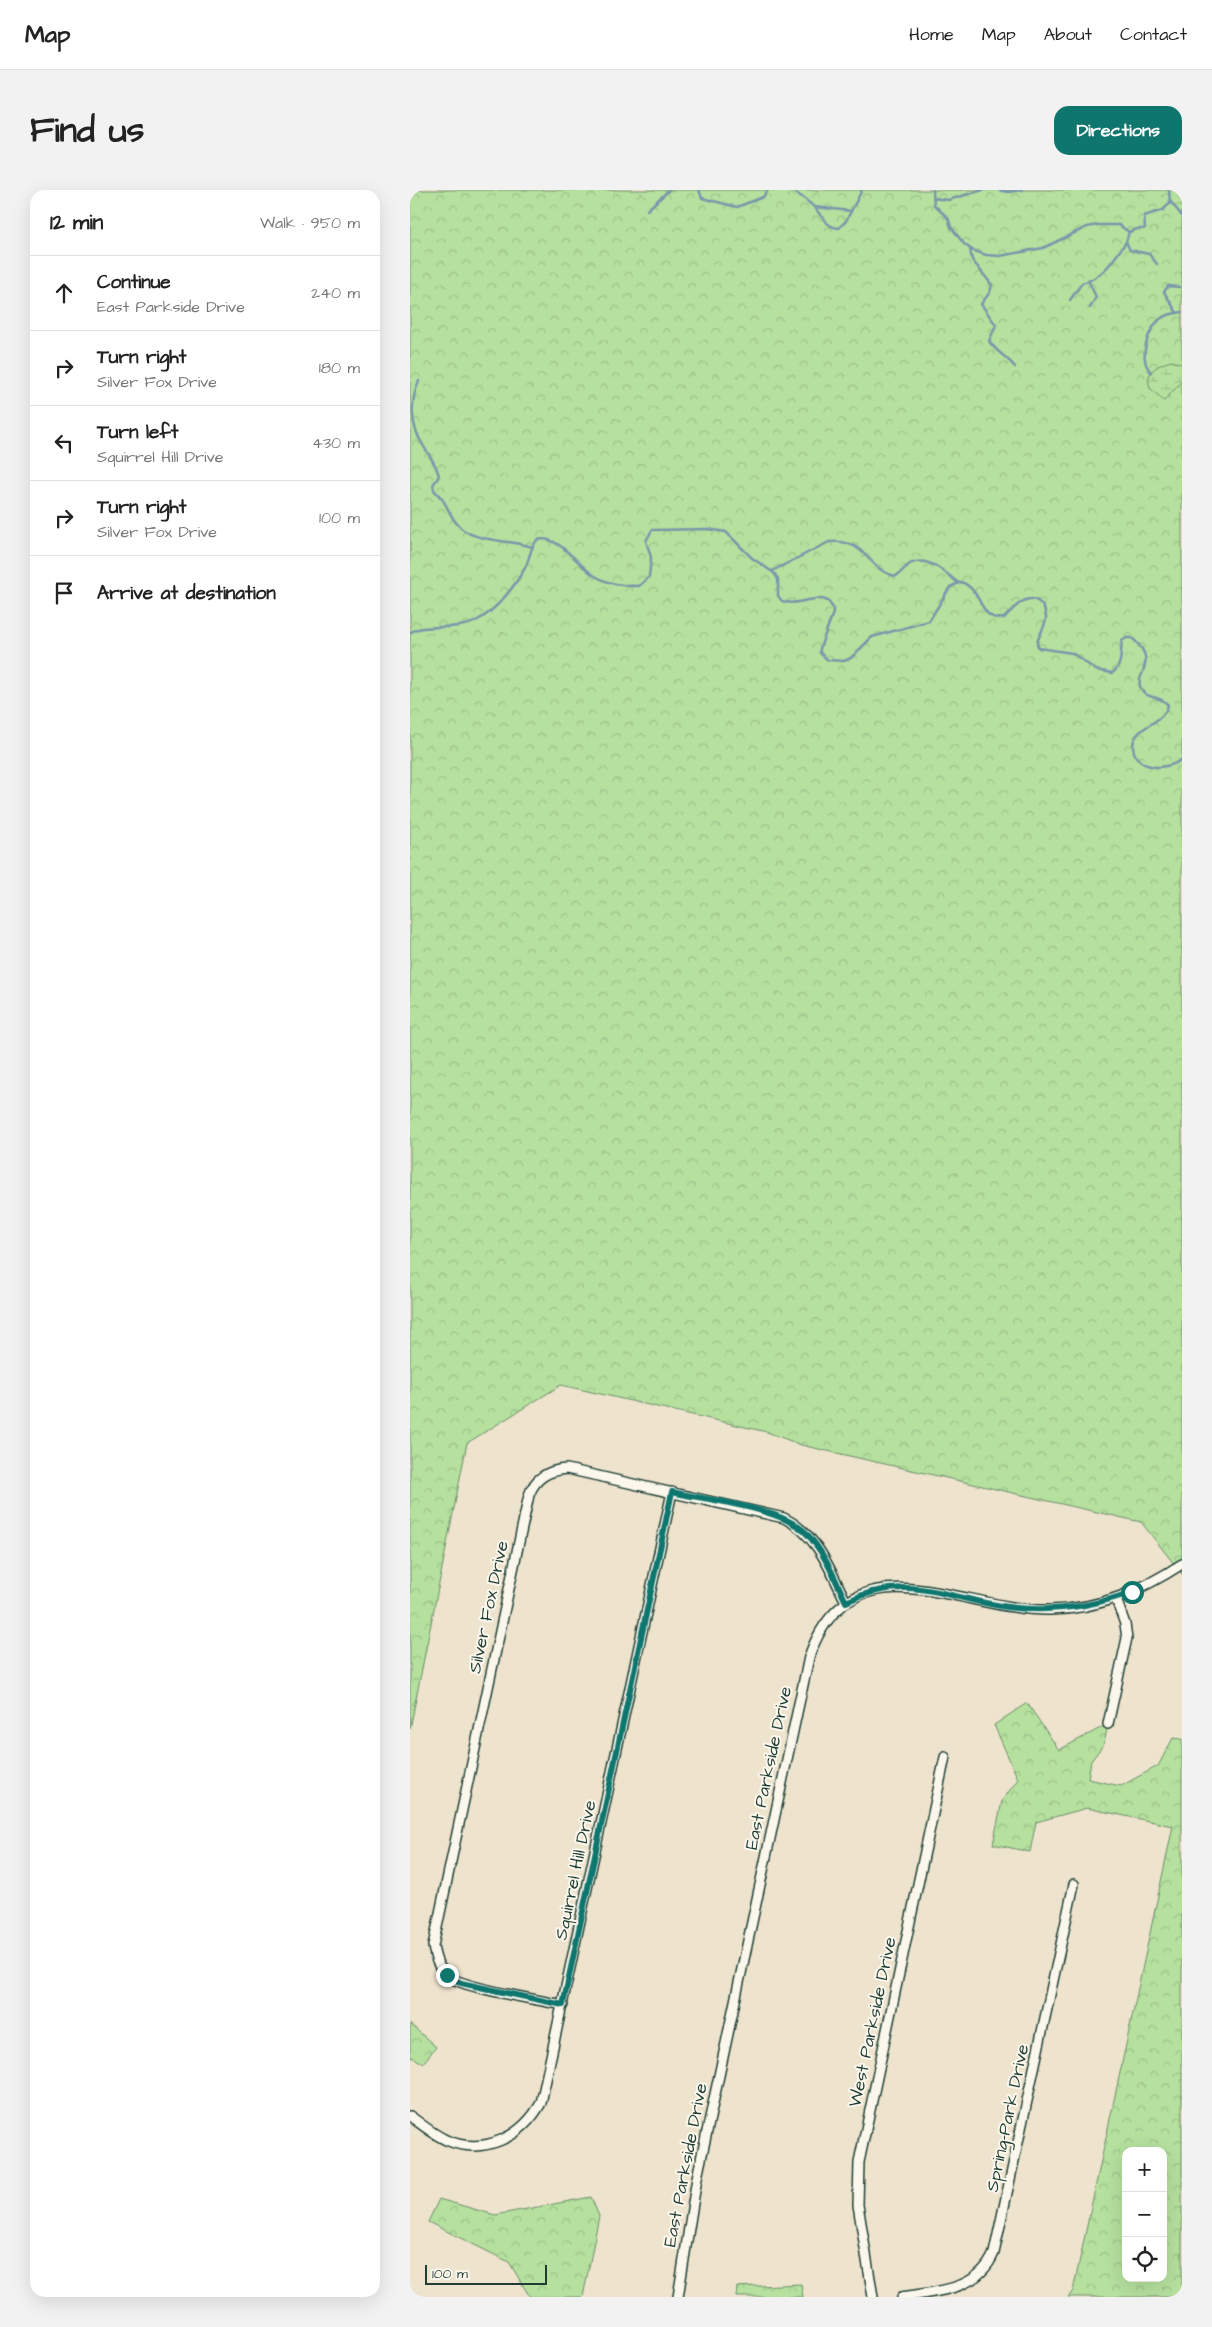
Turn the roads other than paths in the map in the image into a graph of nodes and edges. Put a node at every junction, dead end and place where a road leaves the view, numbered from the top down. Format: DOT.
graph roads {
  1 [pos="672,1492"];
  2 [pos="1182,1564"];
  3 [pos="1116,1598"];
  4 [pos="846,1602"];
  5 [pos="1108,1724"];
  6 [pos="946,1756"];
  7 [pos="1074,1884"];
  8 [pos="563,2005"];
  9 [pos="410,2116"];
  10 [pos="678,2297"];
  11 [pos="873,2297"];
  12 [pos="902,2297"];
  1 -- 4 [label="street, Silver Fox Drive"];
  1 -- 8 [label="street, Squirrel Hill Drive"];
  1 -- 8 [label="street, Silver Fox Drive"];
  2 -- 3 [label="street, East Parkside Drive"];
  3 -- 4 [label="street, East Parkside Drive"];
  3 -- 5 [label="street"];
  4 -- 10 [label="street, East Parkside Drive"];
  6 -- 11 [label="street, West Parkside Drive"];
  7 -- 12 [label="street, Spring-Park Drive"];
  8 -- 9 [label="street, Squirrel Hill Drive"];
}
